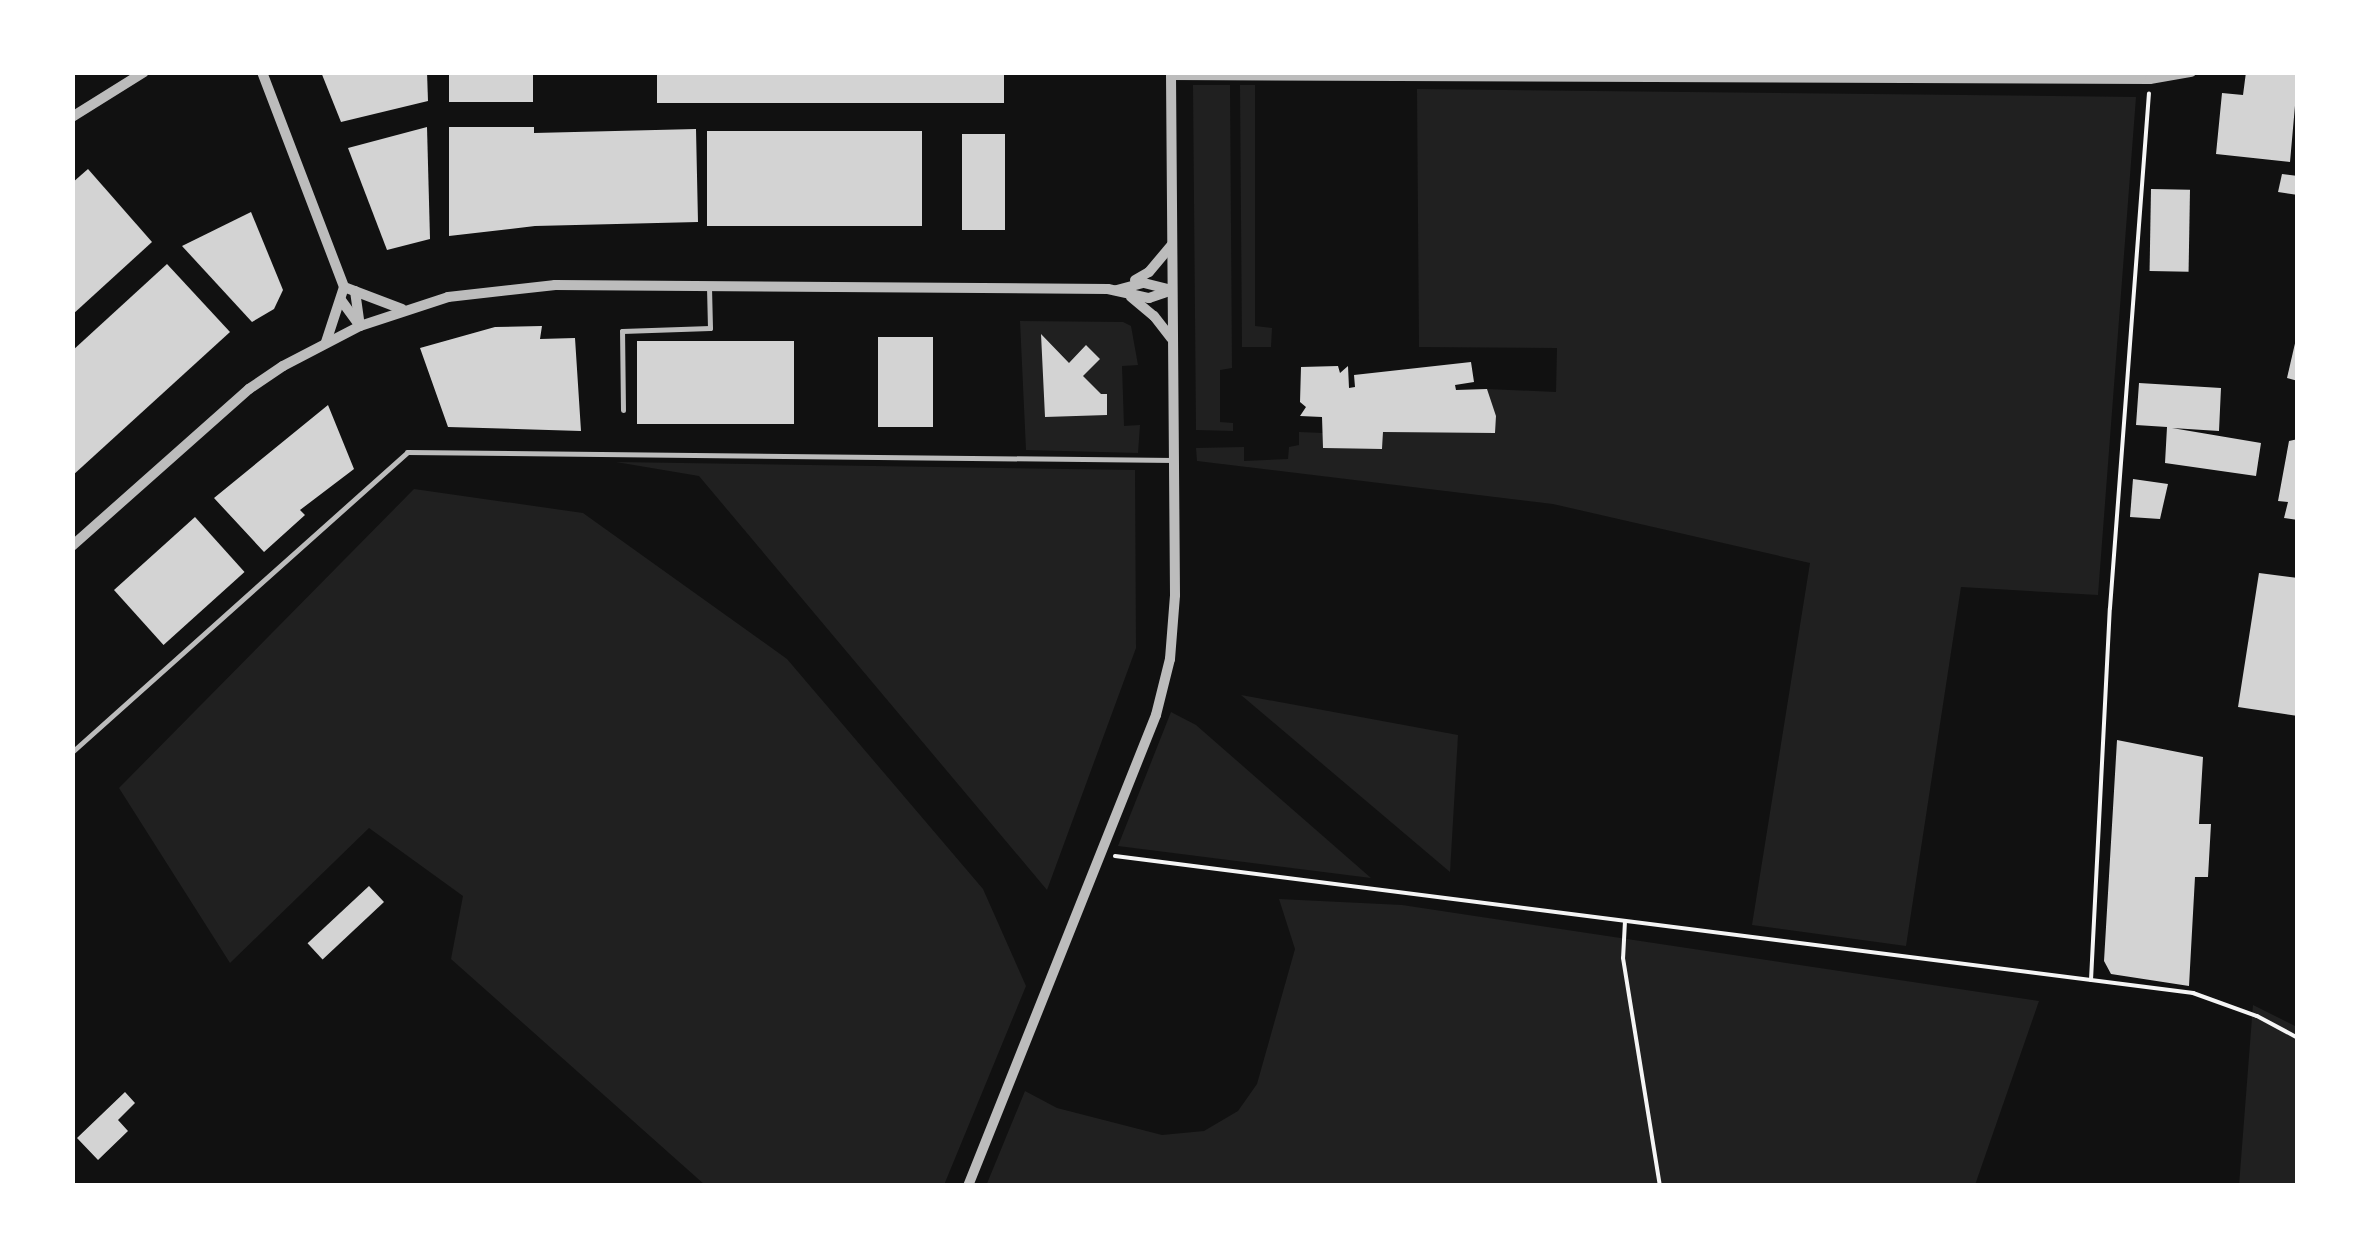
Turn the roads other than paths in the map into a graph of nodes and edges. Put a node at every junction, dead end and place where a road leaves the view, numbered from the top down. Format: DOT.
graph roads {
  1 [pos="144,72"];
  2 [pos="262,72"];
  3 [pos="2192,72"];
  4 [pos="1171,74"];
  5 [pos="72,117"];
  6 [pos="1172,245"];
  7 [pos="710,287"];
  8 [pos="350,289"];
  9 [pos="1116,290"];
  10 [pos="1172,290"];
  11 [pos="341,300"];
  12 [pos="402,309"];
  13 [pos="360,326"];
  14 [pos="1172,340"];
  15 [pos="326,342"];
  16 [pos="623,410"];
  17 [pos="1174,460"];
  18 [pos="72,546"];
  19 [pos="72,752"];
  20 [pos="968,1186"];
  1 -- 5 [label="street"];
  2 -- 8 [label="street"];
  3 -- 4 [label="street"];
  4 -- 6 [label="street"];
  6 -- 9 [label="street"];
  6 -- 10 [label="street"];
  7 -- 9 [label="street"];
  7 -- 12 [label="street"];
  7 -- 16 [label="lane"];
  8 -- 11 [label="street"];
  8 -- 12 [label="street"];
  8 -- 13 [label="street"];
  9 -- 10 [label="street"];
  9 -- 14 [label="street"];
  10 -- 14 [label="street"];
  11 -- 13 [label="street"];
  11 -- 15 [label="street"];
  12 -- 13 [label="street"];
  13 -- 15 [label="street"];
  14 -- 17 [label="street"];
  15 -- 18 [label="street"];
  17 -- 19 [label="lane"];
  17 -- 20 [label="street"];
}
